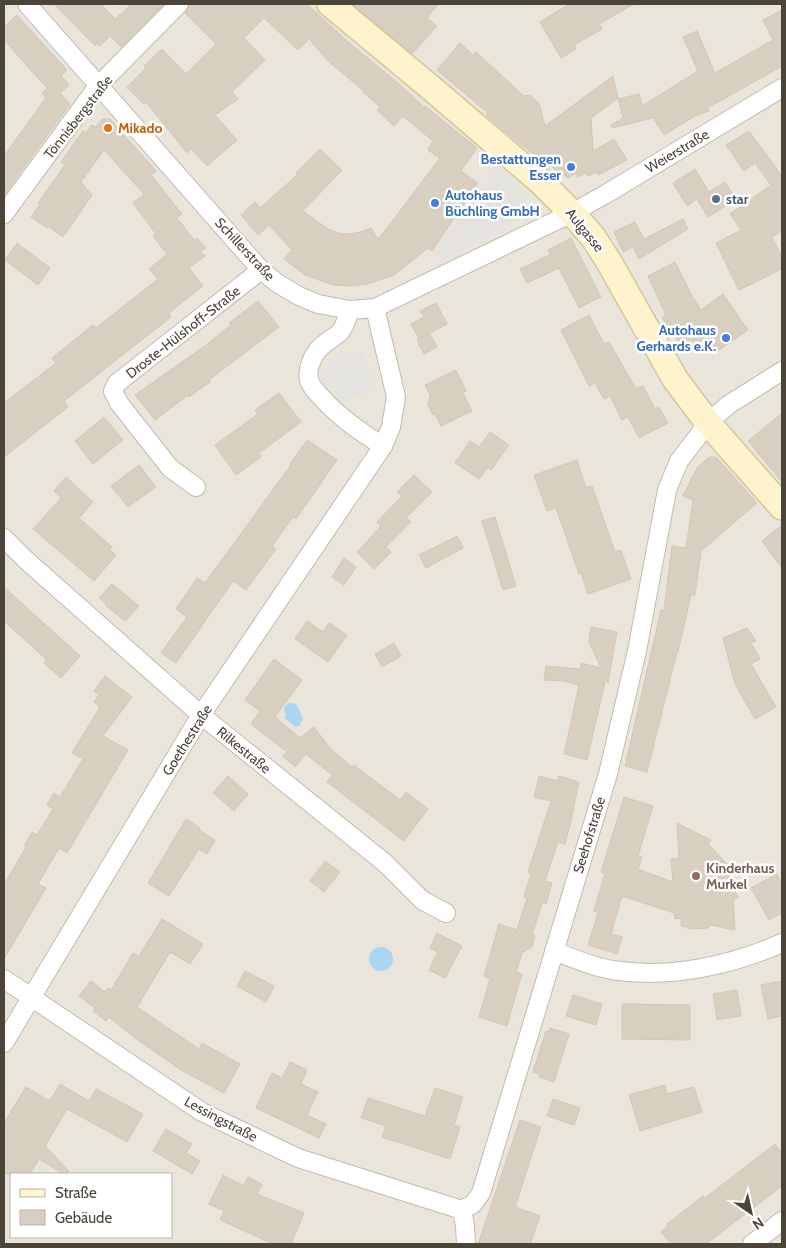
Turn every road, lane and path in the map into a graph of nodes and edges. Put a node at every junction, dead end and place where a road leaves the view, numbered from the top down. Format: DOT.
graph roads {
  1 [pos="27,4"];
  2 [pos="179,4"];
  3 [pos="330,4"];
  4 [pos="98,86"];
  5 [pos="782,88"];
  6 [pos="572,213"];
  7 [pos="4,214"];
  8 [pos="261,270"];
  9 [pos="375,308"];
  10 [pos="350,310"];
  11 [pos="782,370"];
  12 [pos="708,422"];
  13 [pos="383,446"];
  14 [pos="196,487"];
  15 [pos="782,507"];
  16 [pos="4,538"];
  17 [pos="201,715"];
  18 [pos="446,913"];
  19 [pos="782,943"];
  20 [pos="554,951"];
  21 [pos="4,979"];
  22 [pos="30,998"];
  23 [pos="4,1043"];
  24 [pos="462,1210"];
  25 [pos="782,1221"];
  26 [pos="466,1244"];
  27 [pos="752,1244"];
  1 -- 4 [label="street, Schillerstraße"];
  2 -- 4 [label="street, Tönnisbergstraße"];
  3 -- 6 [label="main road, Aulgasse"];
  4 -- 7 [label="street, Tönnisbergstraße"];
  4 -- 8 [label="street, Schillerstraße"];
  5 -- 6 [label="street, Weierstraße"];
  6 -- 9 [label="street, Schillerstraße"];
  6 -- 12 [label="main road, Aulgasse"];
  8 -- 10 [label="street, Schillerstraße"];
  8 -- 14 [label="street, Droste-Hülshoff-Straße"];
  9 -- 10 [label="street, Schillerstraße"];
  9 -- 13 [label="street, Goethestraße"];
  10 -- 13 [label="street"];
  11 -- 12 [label="street, Seehofstraße"];
  12 -- 15 [label="main road, Aulgasse"];
  12 -- 20 [label="street, Seehofstraße"];
  13 -- 17 [label="street, Goethestraße"];
  16 -- 17 [label="street, Rilkestraße"];
  17 -- 18 [label="street, Rilkestraße"];
  17 -- 22 [label="street, Goethestraße"];
  19 -- 20 [label="street"];
  20 -- 24 [label="street, Seehofstraße"];
  21 -- 22 [label="street, Lessingstraße"];
  22 -- 23 [label="street, Goethestraße"];
  22 -- 24 [label="street, Lessingstraße"];
  24 -- 26 [label="street"];
  25 -- 27 [label="street"];
}
